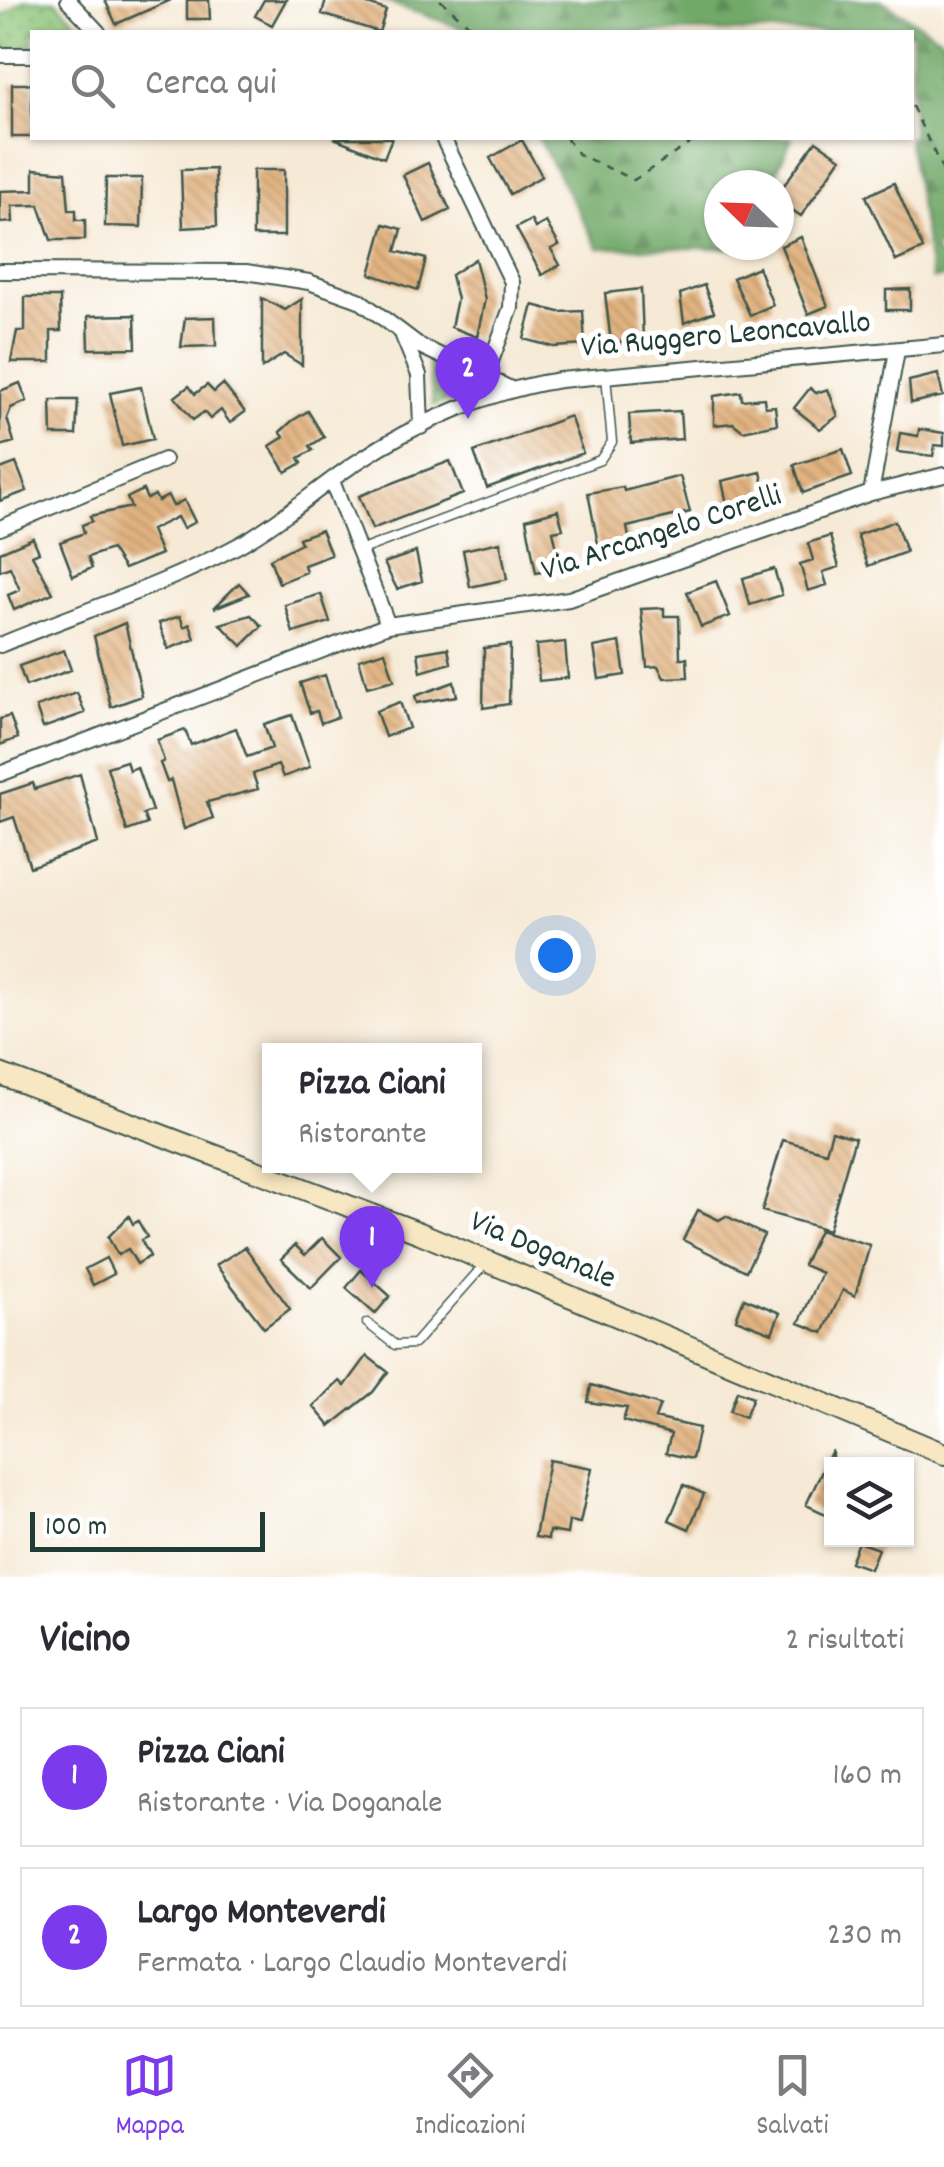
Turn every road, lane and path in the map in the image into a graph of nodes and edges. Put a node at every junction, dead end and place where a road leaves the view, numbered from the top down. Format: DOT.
graph roads {
  1 [pos="68,0"];
  2 [pos="440,0"];
  3 [pos="96,30"];
  4 [pos="476,30"];
  5 [pos="0,55"];
  6 [pos="30,55"];
  7 [pos="914,110"];
  8 [pos="444,140"];
  9 [pos="568,140"];
  10 [pos="695,140"];
  11 [pos="944,173"];
  12 [pos="0,271"];
  13 [pos="403,335"];
  14 [pos="944,345"];
  15 [pos="897,350"];
  16 [pos="606,376"];
  17 [pos="485,377"];
  18 [pos="513,390"];
  19 [pos="420,427"];
  20 [pos="164,460"];
  21 [pos="944,475"];
  22 [pos="332,481"];
  23 [pos="871,494"];
  24 [pos="0,528"];
  25 [pos="359,551"];
  26 [pos="388,625"];
  27 [pos="2,640"];
  28 [pos="0,774"];
  29 [pos="0,1074"];
  30 [pos="487,1262"];
  31 [pos="368,1322"];
  32 [pos="944,1454"];
  1 -- 3 [label="street"];
  2 -- 4 [label="path"];
  5 -- 6 [label="street"];
  7 -- 11 [label="path"];
  8 -- 17 [label="street"];
  9 -- 10 [label="path"];
  12 -- 13 [label="street"];
  13 -- 17 [label="street"];
  13 -- 19 [label="street"];
  14 -- 15 [label="street, Via Ruggero Leoncavallo"];
  15 -- 16 [label="street, Via Ruggero Leoncavallo"];
  15 -- 23 [label="street"];
  16 -- 18 [label="street, Via Ruggero Leoncavallo"];
  16 -- 25 [label="lane"];
  17 -- 18 [label="street"];
  18 -- 19 [label="street, Via Ruggero Leoncavallo"];
  19 -- 22 [label="street, Via Ruggero Leoncavallo"];
  20 -- 24 [label="street"];
  21 -- 23 [label="street, Via Arcangelo Corelli"];
  22 -- 25 [label="street"];
  22 -- 27 [label="street, Via Ruggero Leoncavallo"];
  23 -- 26 [label="street, Via Arcangelo Corelli"];
  25 -- 26 [label="street"];
  26 -- 28 [label="street, Via Arcangelo Corelli"];
  29 -- 30 [label="main road, Via Doganale"];
  30 -- 31 [label="lane"];
  30 -- 32 [label="main road, Via Doganale"];
}
